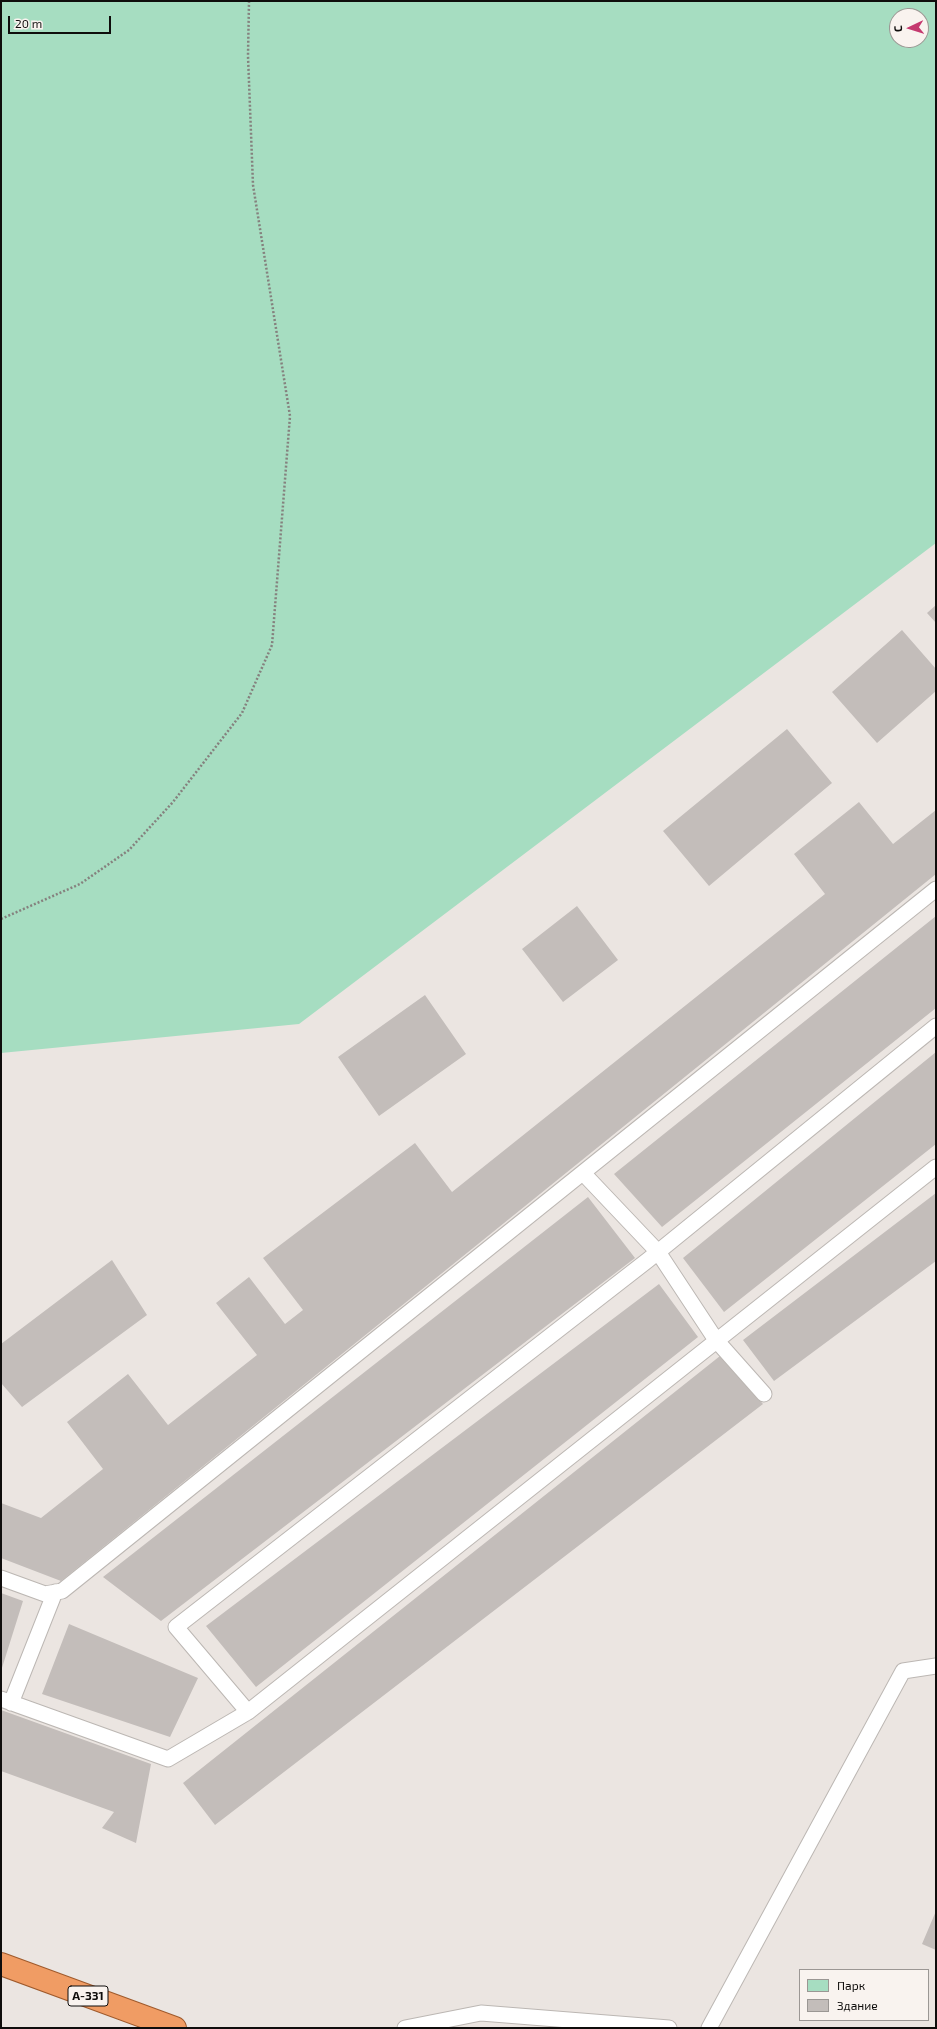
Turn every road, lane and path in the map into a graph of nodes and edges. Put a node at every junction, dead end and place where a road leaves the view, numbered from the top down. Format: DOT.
graph roads {
  1 [pos="249,1"];
  2 [pos="936,889"];
  3 [pos="1,919"];
  4 [pos="936,1026"];
  5 [pos="936,1167"];
  6 [pos="583,1173"];
  7 [pos="658,1252"];
  8 [pos="716,1340"];
  9 [pos="764,1394"];
  10 [pos="1,1578"];
  11 [pos="55,1592"];
  12 [pos="936,1666"];
  13 [pos="6,1701"];
  14 [pos="248,1712"];
  15 [pos="1,1964"];
  16 [pos="175,2028"];
  17 [pos="405,2028"];
  18 [pos="669,2028"];
  19 [pos="709,2028"];
  1 -- 3 [label="path"];
  2 -- 6 [label="lane"];
  4 -- 7 [label="lane"];
  5 -- 8 [label="lane"];
  6 -- 7 [label="lane"];
  6 -- 11 [label="lane"];
  7 -- 8 [label="lane"];
  7 -- 14 [label="lane"];
  8 -- 9 [label="lane"];
  8 -- 14 [label="lane"];
  10 -- 11 [label="lane"];
  11 -- 13 [label="lane"];
  12 -- 19 [label="lane"];
  13 -- 14 [label="lane"];
  15 -- 16 [label="highway, А-331"];
  17 -- 18 [label="lane"];
}
